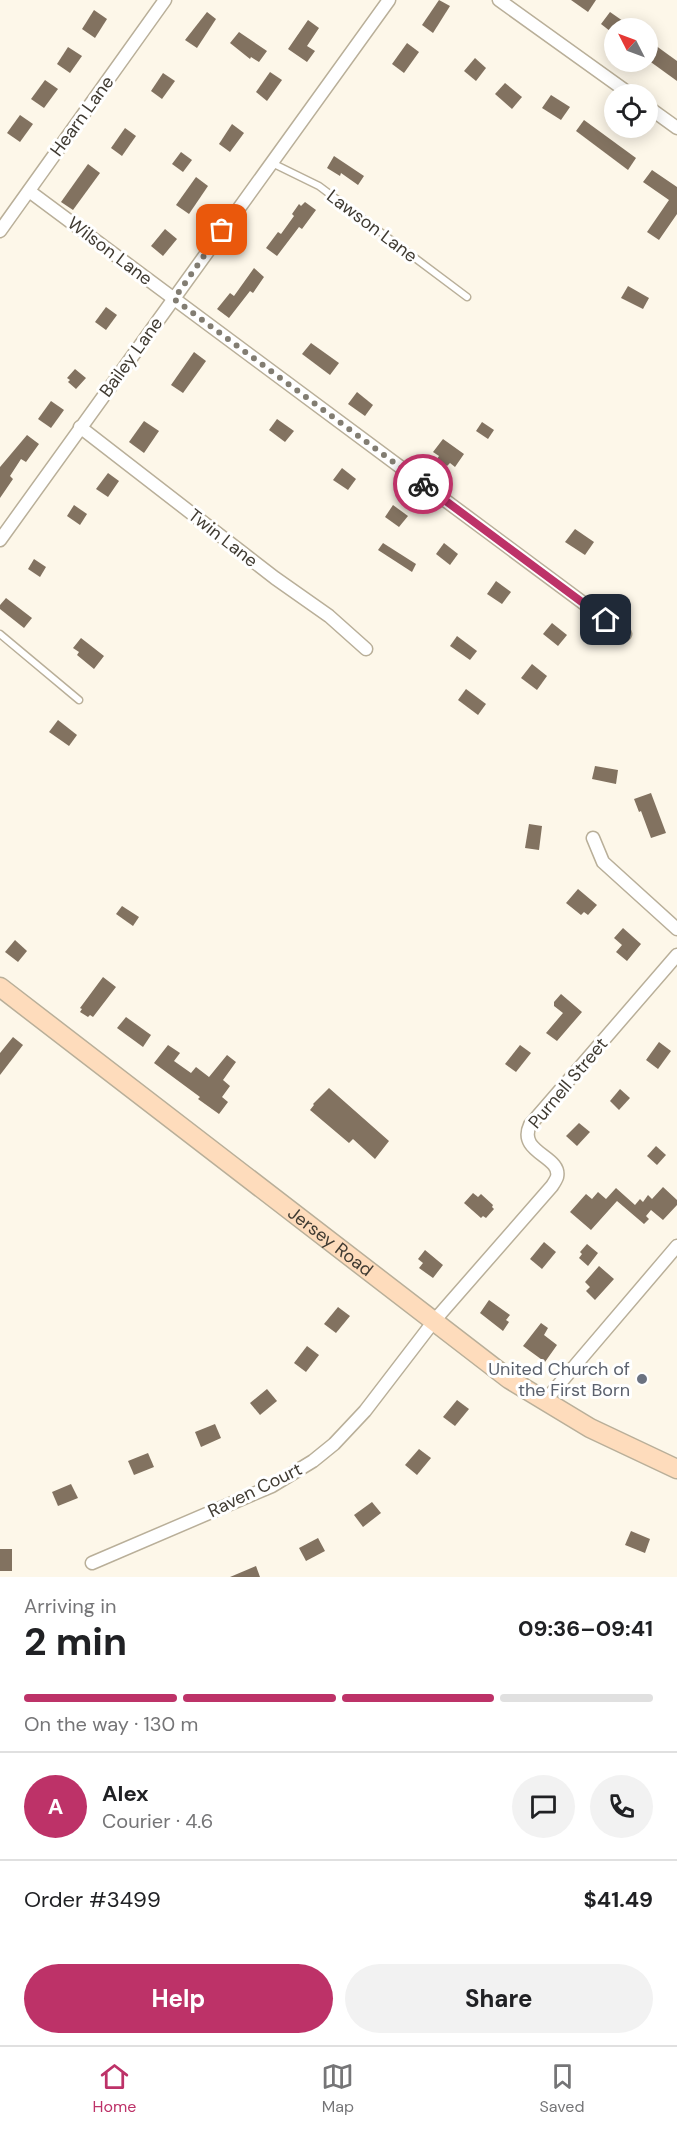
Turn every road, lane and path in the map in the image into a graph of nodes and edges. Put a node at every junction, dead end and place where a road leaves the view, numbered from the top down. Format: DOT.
graph roads {
  1 [pos="165,0"];
  2 [pos="389,0"];
  3 [pos="499,0"];
  4 [pos="616,84"];
  5 [pos="658,114"];
  6 [pos="677,128"];
  7 [pos="271,163"];
  8 [pos="29,191"];
  9 [pos="0,231"];
  10 [pos="467,297"];
  11 [pos="174,299"];
  12 [pos="80,428"];
  13 [pos="0,540"];
  14 [pos="0,634"];
  15 [pos="625,634"];
  16 [pos="366,649"];
  17 [pos="79,700"];
  18 [pos="593,838"];
  19 [pos="677,929"];
  20 [pos="677,955"];
  21 [pos="0,987"];
  22 [pos="677,1246"];
  23 [pos="434,1321"];
  24 [pos="543,1402"];
  25 [pos="677,1469"];
  26 [pos="92,1563"];
  1 -- 8 [label="street, Hearn Lane"];
  2 -- 7 [label="street, Bailey Lane"];
  3 -- 4 [label="street"];
  5 -- 6 [label="street"];
  7 -- 10 [label="lane, Lawson Lane"];
  7 -- 11 [label="street, Bailey Lane"];
  8 -- 9 [label="street, Hearn Lane"];
  8 -- 11 [label="street, Wilson Lane"];
  11 -- 12 [label="street, Bailey Lane"];
  11 -- 15 [label="street, Wilson Lane"];
  12 -- 13 [label="street, Bailey Lane"];
  12 -- 16 [label="street, Twin Lane"];
  14 -- 17 [label="lane"];
  18 -- 19 [label="street"];
  20 -- 23 [label="street, Purnell Street"];
  21 -- 23 [label="street, Jersey Road"];
  22 -- 24 [label="street"];
  23 -- 24 [label="street, Jersey Road"];
  23 -- 26 [label="street, Raven Court"];
  24 -- 25 [label="street, Jersey Road"];
}
